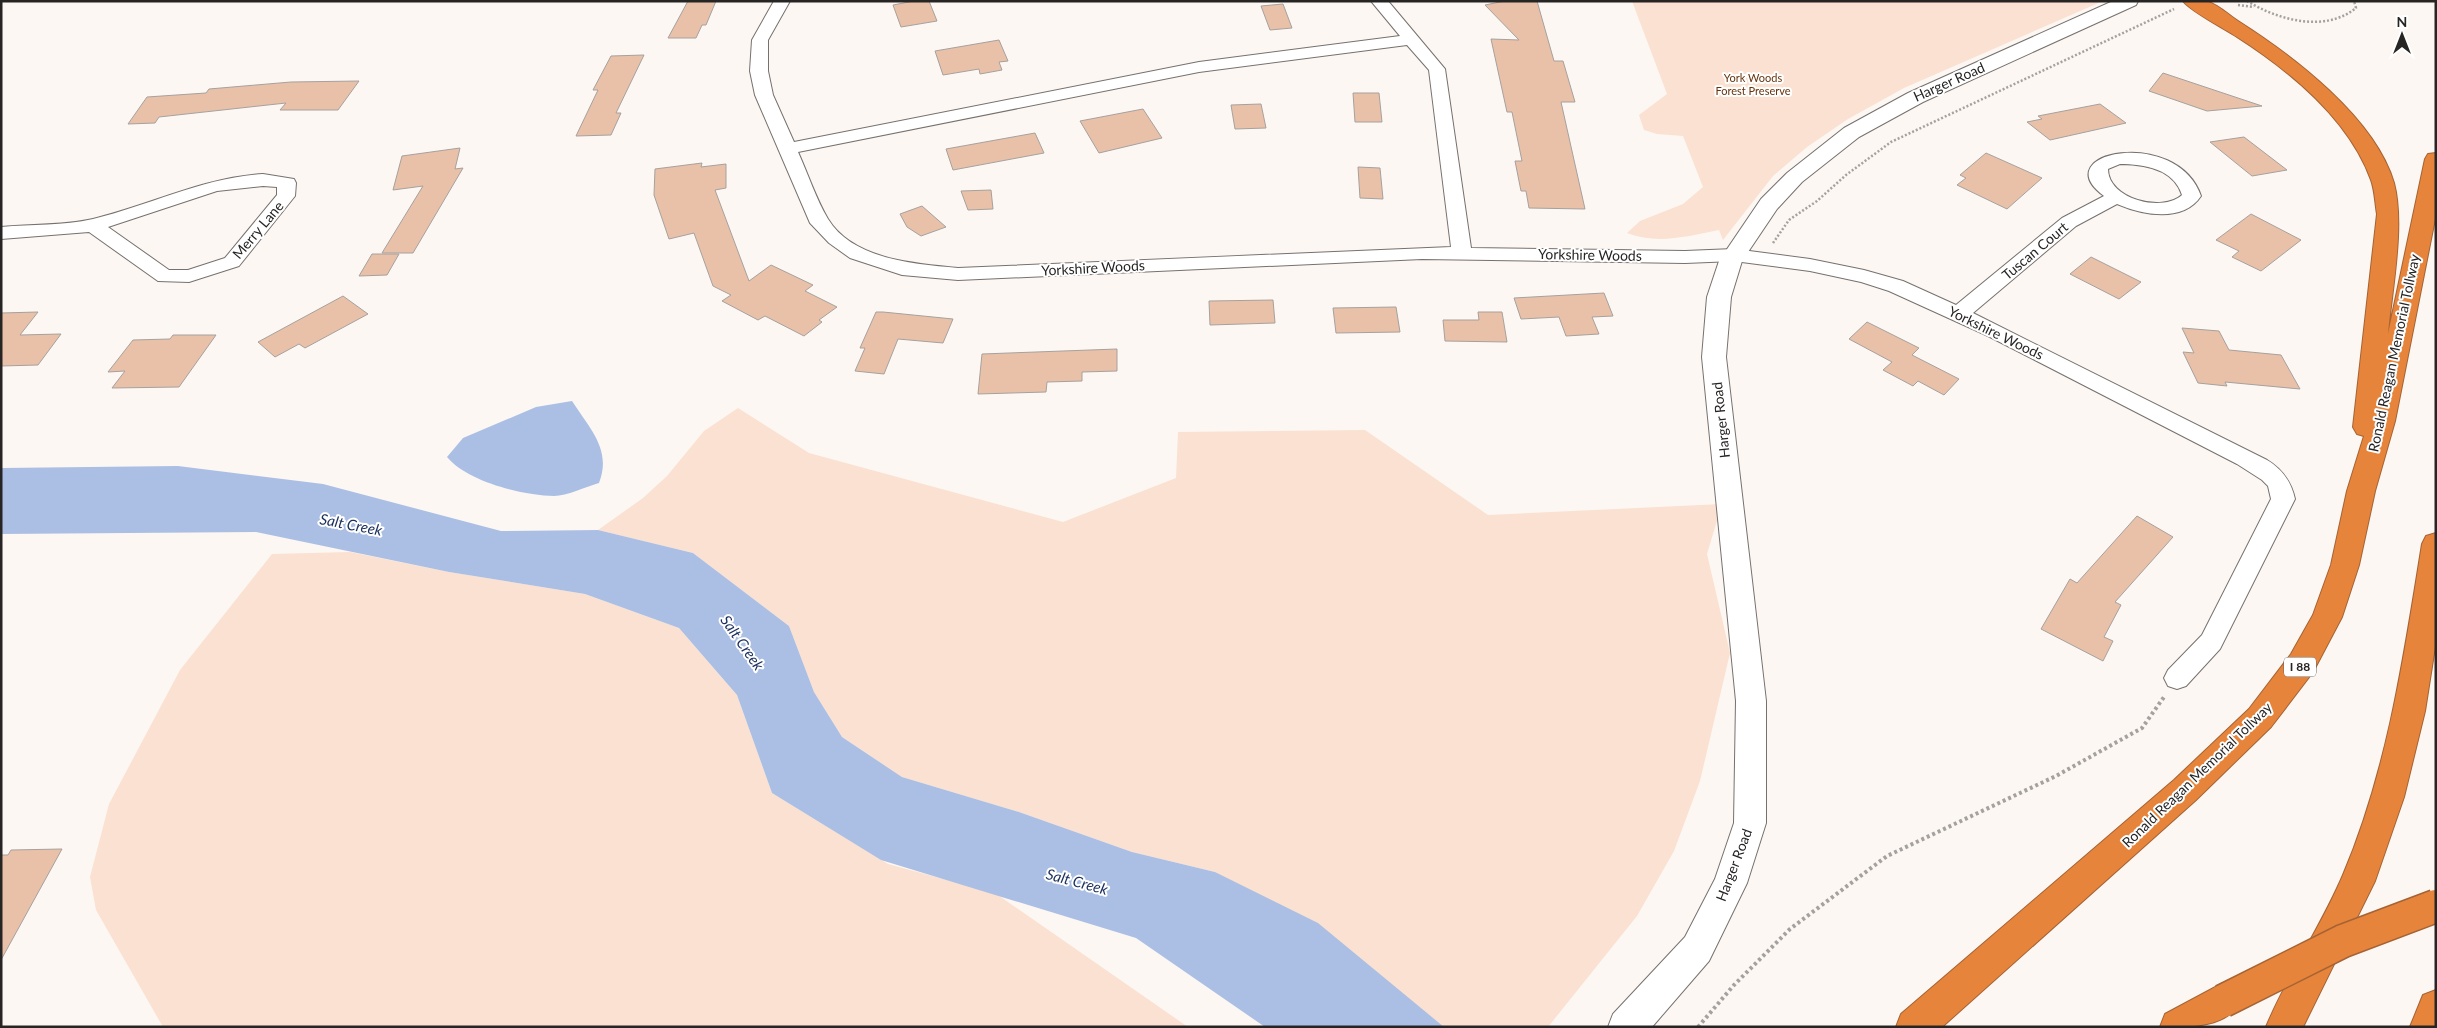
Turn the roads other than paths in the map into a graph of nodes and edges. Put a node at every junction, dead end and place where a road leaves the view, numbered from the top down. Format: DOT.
graph roads {
  1 [pos="782,1"];
  2 [pos="1379,1"];
  3 [pos="2128,1"];
  4 [pos="2184,4"];
  5 [pos="1413,39"];
  6 [pos="786,149"];
  7 [pos="2436,158"];
  8 [pos="2116,196"];
  9 [pos="92,225"];
  10 [pos="1,233"];
  11 [pos="1462,253"];
  12 [pos="1734,255"];
  13 [pos="1959,314"];
  14 [pos="2361,491"];
  15 [pos="2436,544"];
  16 [pos="2177,678"];
  17 [pos="2436,906"];
  18 [pos="2436,1008"];
  19 [pos="1626,1027"];
  20 [pos="1914,1027"];
  21 [pos="2178,1027"];
  22 [pos="2284,1027"];
  23 [pos="2428,1027"];
  1 -- 6 [label="street, Yorkshire Woods"];
  2 -- 5 [label="street"];
  3 -- 12 [label="street, Harger Road"];
  4 -- 14 [label="highway"];
  5 -- 6 [label="street"];
  5 -- 11 [label="street"];
  6 -- 11 [label="street, Yorkshire Woods"];
  7 -- 14 [label="highway, Ronald Reagan Memorial Tollway / I 88"];
  8 -- 13 [label="street, Tuscan Court"];
  9 -- 9 [label="street, Merry Lane"];
  9 -- 10 [label="street, Merry Lane"];
  11 -- 12 [label="street, Yorkshire Woods"];
  12 -- 13 [label="street, Yorkshire Woods"];
  12 -- 19 [label="street, Harger Road"];
  13 -- 16 [label="street, Yorkshire Woods"];
  14 -- 20 [label="highway, Ronald Reagan Memorial Tollway / I 88"];
  15 -- 22 [label="highway"];
  17 -- 21 [label="highway, bridge"];
  18 -- 23 [label="highway"];
}
